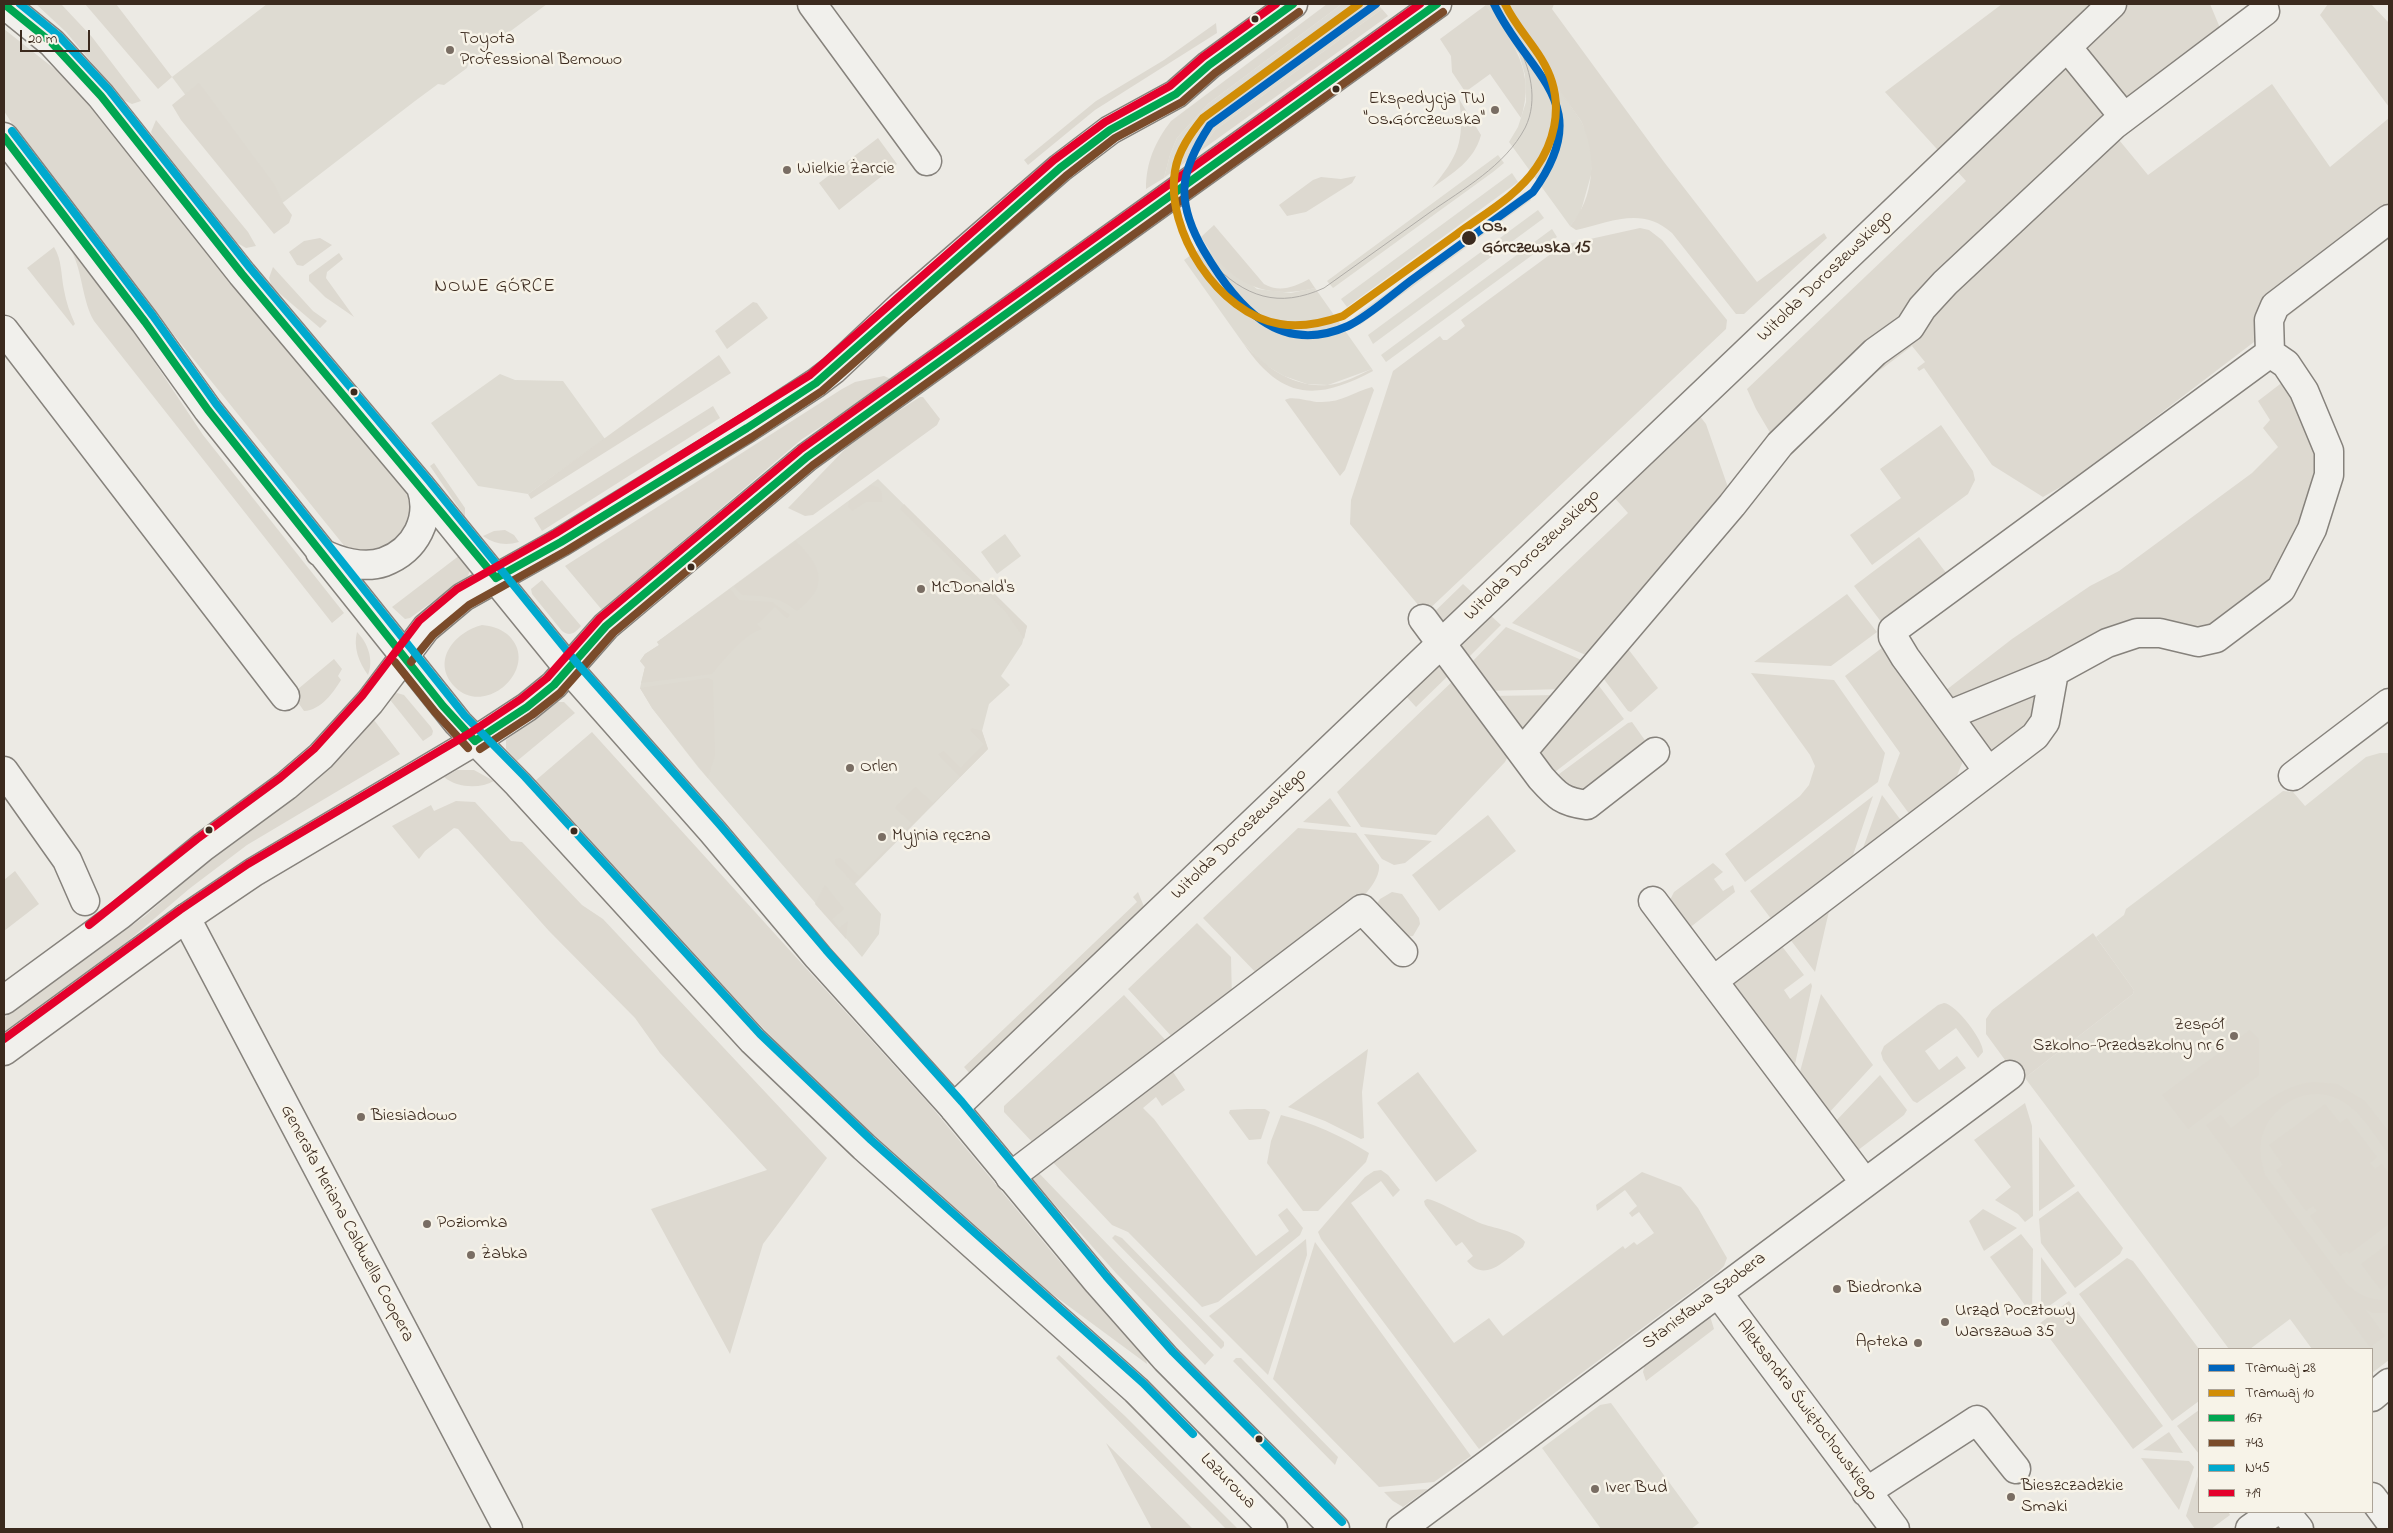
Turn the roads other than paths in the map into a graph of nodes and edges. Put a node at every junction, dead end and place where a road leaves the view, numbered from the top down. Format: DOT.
graph roads {
  1 [pos="4,4"];
  2 [pos="812,4"];
  3 [pos="1293,4"];
  4 [pos="1437,4"];
  5 [pos="2112,4"];
  6 [pos="2265,11"];
  7 [pos="2067,47"];
  8 [pos="2124,117"];
  9 [pos="4,137"];
  10 [pos="927,161"];
  11 [pos="2389,219"];
  12 [pos="4,330"];
  13 [pos="2270,353"];
  14 [pos="421,487"];
  15 [pos="320,552"];
  16 [pos="496,578"];
  17 [pos="1423,619"];
  18 [pos="1442,642"];
  19 [pos="403,656"];
  20 [pos="568,668"];
  21 [pos="2054,672"];
  22 [pos="285,696"];
  23 [pos="2389,703"];
  24 [pos="1949,715"];
  25 [pos="476,741"];
  26 [pos="1522,752"];
  27 [pos="1655,752"];
  28 [pos="1988,771"];
  29 [pos="4,772"];
  30 [pos="2293,776"];
  31 [pos="85,901"];
  32 [pos="1653,901"];
  33 [pos="186,918"];
  34 [pos="1404,952"];
  35 [pos="1713,981"];
  36 [pos="4,1000"];
  37 [pos="4,1052"];
  38 [pos="2010,1074"];
  39 [pos="954,1108"];
  40 [pos="1010,1177"];
  41 [pos="1865,1182"];
  42 [pos="1718,1293"];
  43 [pos="2389,1383"];
  44 [pos="2373,1395"];
  45 [pos="2016,1469"];
  46 [pos="1866,1492"];
  47 [pos="2373,1498"];
  48 [pos="2273,1513"];
  49 [pos="2286,1513"];
  50 [pos="2389,1520"];
  51 [pos="508,1529"];
  52 [pos="1273,1529"];
  53 [pos="1334,1529"];
  54 [pos="1401,1529"];
  55 [pos="1895,1529"];
  56 [pos="2250,1529"];
  57 [pos="2299,1529"];
  1 -- 14 [label="street"];
  2 -- 10 [label="street"];
  3 -- 16 [label="street"];
  4 -- 20 [label="street"];
  5 -- 7 [label="street, Witolda Doroszewskiego"];
  6 -- 8 [label="street"];
  7 -- 8 [label="street"];
  7 -- 18 [label="street, Witolda Doroszewskiego"];
  8 -- 26 [label="street"];
  9 -- 15 [label="street"];
  11 -- 13 [label="street"];
  12 -- 22 [label="street"];
  13 -- 21 [label="street"];
  13 -- 24 [label="street"];
  14 -- 15 [label="street"];
  14 -- 16 [label="street"];
  15 -- 19 [label="street"];
  16 -- 19 [label="street"];
  16 -- 20 [label="street"];
  17 -- 18 [label="street"];
  18 -- 26 [label="street"];
  18 -- 39 [label="street, Witolda Doroszewskiego"];
  19 -- 25 [label="street, Lazurowa"];
  19 -- 36 [label="street"];
  20 -- 25 [label="street"];
  20 -- 39 [label="street"];
  21 -- 24 [label="street"];
  21 -- 28 [label="street"];
  23 -- 30 [label="street"];
  24 -- 28 [label="street"];
  25 -- 33 [label="street"];
  25 -- 52 [label="street, Lazurowa"];
  26 -- 27 [label="street"];
  28 -- 35 [label="street"];
  29 -- 31 [label="street"];
  32 -- 35 [label="street"];
  33 -- 37 [label="street"];
  33 -- 51 [label="street, Generała Meriana Caldwella Coopera"];
  34 -- 40 [label="street"];
  35 -- 41 [label="street"];
  38 -- 41 [label="street, Stanisława Szobera"];
  39 -- 40 [label="street"];
  40 -- 53 [label="street"];
  41 -- 42 [label="street, Stanisława Szobera"];
  42 -- 46 [label="street, Aleksandra Świętochowskiego"];
  42 -- 54 [label="street, Stanisława Szobera"];
  43 -- 44 [label="street"];
  45 -- 46 [label="street"];
  46 -- 55 [label="street, Aleksandra Świętochowskiego"];
  47 -- 50 [label="street"];
  48 -- 56 [label="street"];
  49 -- 57 [label="street"];
}
